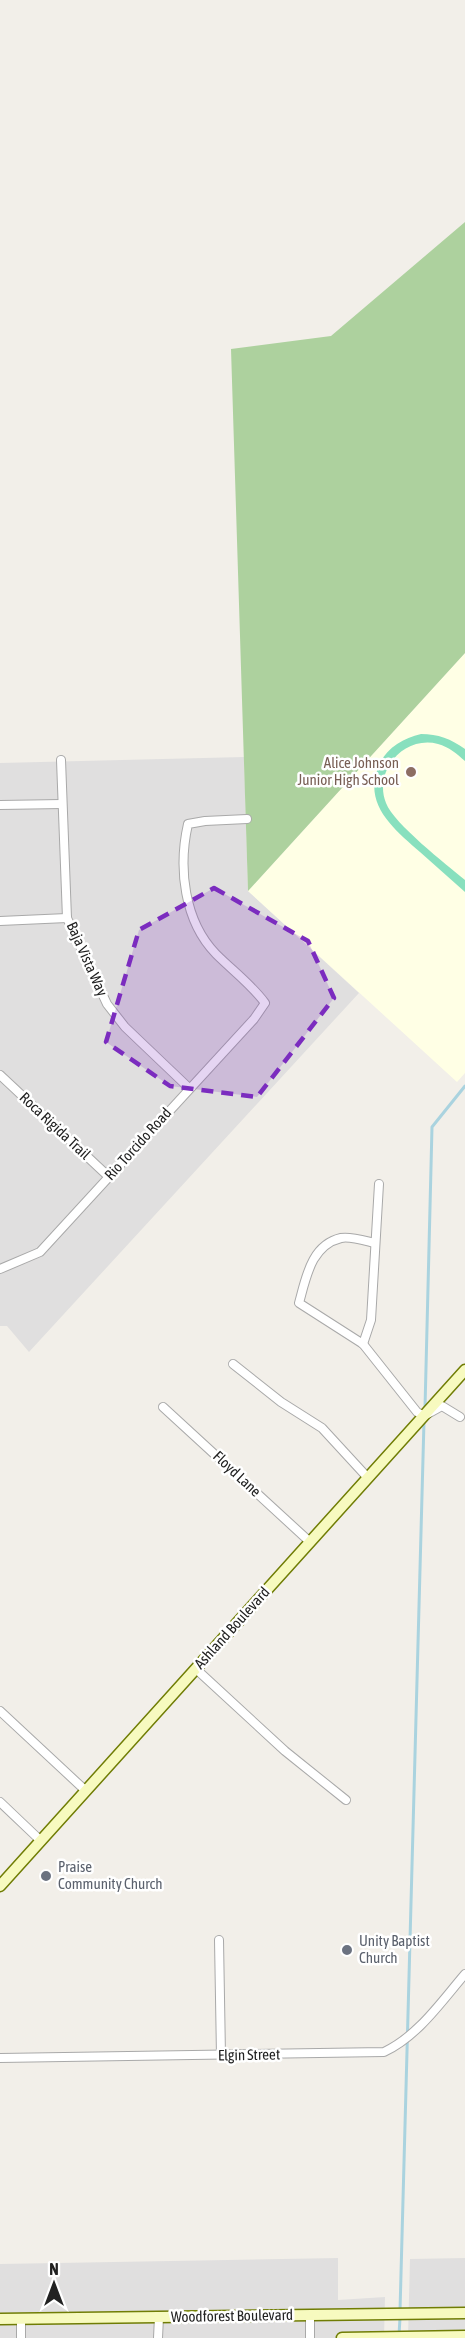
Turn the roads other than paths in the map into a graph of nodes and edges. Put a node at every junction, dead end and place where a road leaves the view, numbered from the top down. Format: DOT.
graph roads {
  1 [pos="61,760"];
  2 [pos="62,804"];
  3 [pos="0,805"];
  4 [pos="248,819"];
  5 [pos="67,918"];
  6 [pos="0,921"];
  7 [pos="0,1075"];
  8 [pos="189,1088"];
  9 [pos="110,1177"];
  10 [pos="379,1184"];
  11 [pos="375,1243"];
  12 [pos="0,1269"];
  13 [pos="363,1344"];
  14 [pos="233,1364"];
  15 [pos="465,1370"];
  16 [pos="163,1407"];
  17 [pos="424,1416"];
  18 [pos="460,1417"];
  19 [pos="368,1478"];
  20 [pos="310,1542"];
  21 [pos="196,1669"];
  22 [pos="0,1711"];
  23 [pos="86,1791"];
  24 [pos="346,1800"];
  25 [pos="0,1802"];
  26 [pos="40,1841"];
  27 [pos="0,1886"];
  28 [pos="219,1940"];
  29 [pos="465,1974"];
  30 [pos="221,2056"];
  31 [pos="0,2058"];
  32 [pos="465,2313"];
  33 [pos="310,2315"];
  34 [pos="159,2317"];
  35 [pos="0,2319"];
  36 [pos="21,2319"];
  37 [pos="465,2336"];
  38 [pos="380,2337"];
  39 [pos="416,2337"];
  40 [pos="21,2338"];
  41 [pos="158,2338"];
  42 [pos="310,2338"];
  43 [pos="342,2338"];
  1 -- 2 [label="street, Baja Vista Way"];
  2 -- 3 [label="street"];
  2 -- 5 [label="street, Baja Vista Way"];
  4 -- 8 [label="street, Rio Torcido Road"];
  5 -- 6 [label="street"];
  5 -- 8 [label="street, Baja Vista Way"];
  7 -- 9 [label="street, Roca Rigida Trail"];
  8 -- 9 [label="street, Rio Torcido Road"];
  9 -- 12 [label="street, Rio Torcido Road"];
  10 -- 11 [label="street"];
  11 -- 13 [label="street"];
  11 -- 13 [label="street"];
  13 -- 17 [label="street"];
  14 -- 19 [label="street"];
  15 -- 17 [label="street, Ashland Boulevard"];
  16 -- 20 [label="street, Floyd Lane"];
  17 -- 18 [label="street"];
  17 -- 19 [label="street, Ashland Boulevard"];
  19 -- 20 [label="street, Ashland Boulevard"];
  20 -- 21 [label="street, Ashland Boulevard"];
  21 -- 23 [label="street, Ashland Boulevard"];
  21 -- 24 [label="street"];
  22 -- 23 [label="street"];
  23 -- 26 [label="street, Ashland Boulevard"];
  25 -- 26 [label="street"];
  26 -- 27 [label="street, Ashland Boulevard"];
  28 -- 30 [label="street"];
  29 -- 30 [label="street, Elgin Street"];
  30 -- 31 [label="street, Elgin Street"];
  32 -- 33 [label="street, Woodforest Boulevard"];
  33 -- 34 [label="street, Woodforest Boulevard"];
  33 -- 42 [label="street"];
  34 -- 36 [label="street, Woodforest Boulevard"];
  34 -- 41 [label="street"];
  35 -- 36 [label="street, Woodforest Boulevard"];
  36 -- 40 [label="street"];
  37 -- 39 [label="street"];
  38 -- 39 [label="street"];
  38 -- 43 [label="street"];
}
